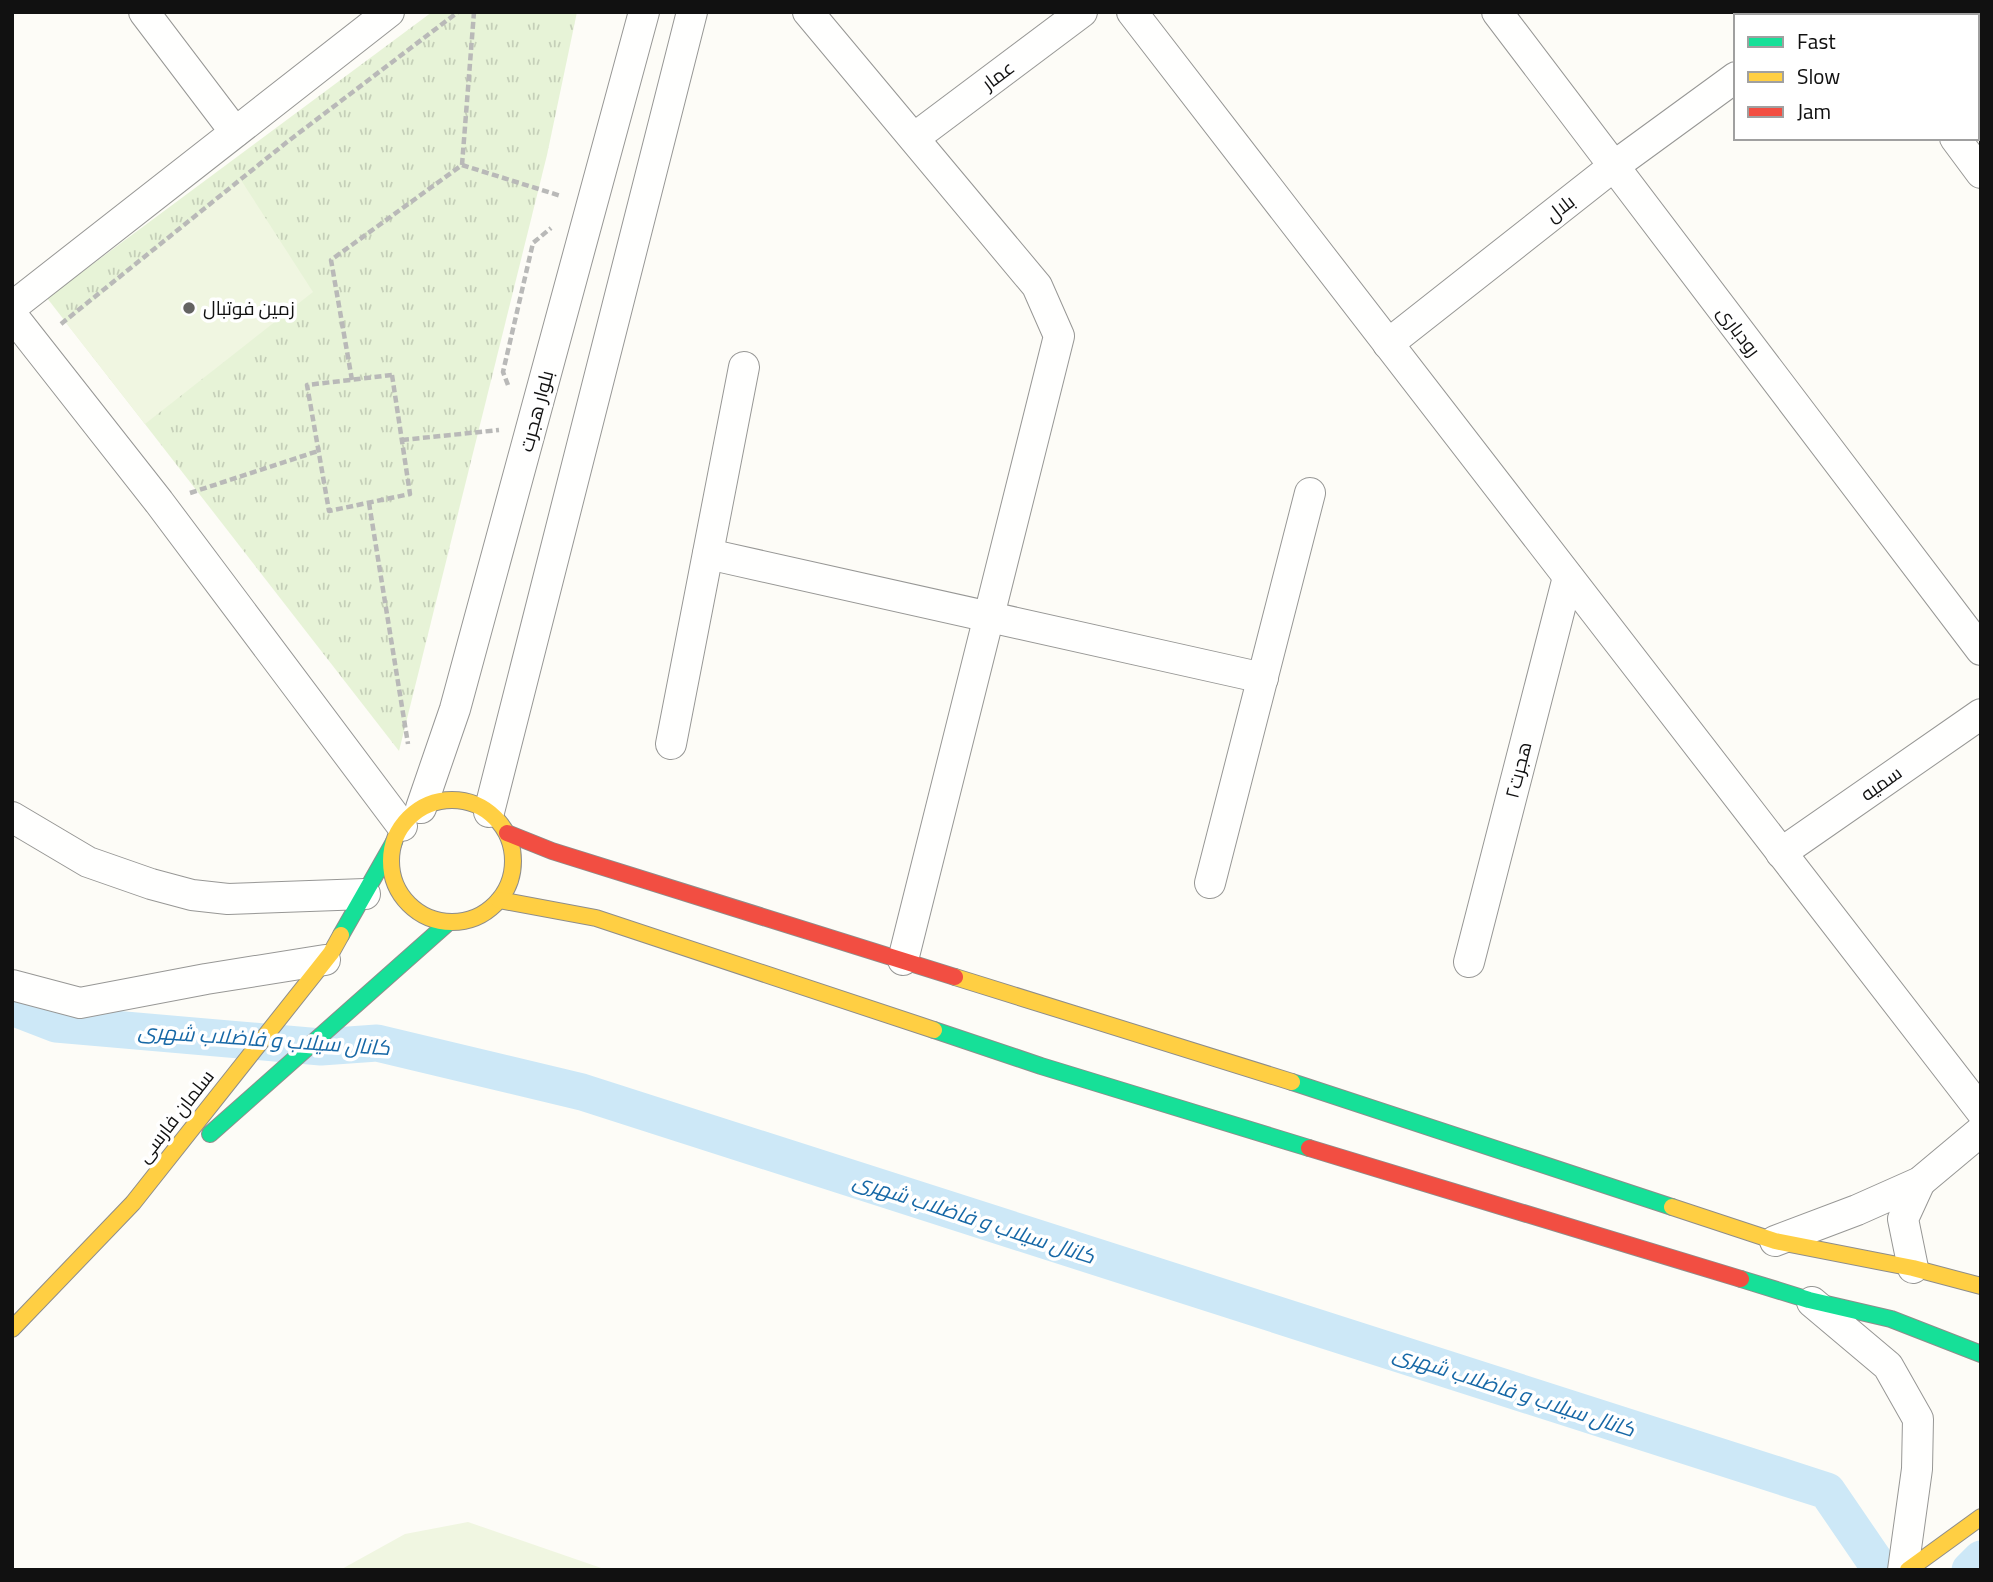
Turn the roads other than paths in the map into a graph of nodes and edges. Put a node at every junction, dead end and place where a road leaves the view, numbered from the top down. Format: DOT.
graph roads {
  1 [pos="144,12"];
  2 [pos="388,12"];
  3 [pos="644,12"];
  4 [pos="692,12"];
  5 [pos="808,12"];
  6 [pos="1082,12"];
  7 [pos="1132,12"];
  8 [pos="1497,12"];
  9 [pos="1734,77"];
  10 [pos="235,132"];
  11 [pos="914,138"];
  12 [pos="1956,140"];
  13 [pos="1614,166"];
  14 [pos="1981,173"];
  15 [pos="12,307"];
  16 [pos="12,315"];
  17 [pos="1388,344"];
  18 [pos="744,367"];
  19 [pos="1310,493"];
  20 [pos="708,554"];
  21 [pos="1568,577"];
  22 [pos="989,618"];
  23 [pos="1981,650"];
  24 [pos="1263,677"];
  25 [pos="1981,714"];
  26 [pos="671,744"];
  27 [pos="12,817"];
  28 [pos="498,823"];
  29 [pos="406,826"];
  30 [pos="1781,853"];
  31 [pos="1210,883"];
  32 [pos="365,894"];
  33 [pos="499,900"];
  34 [pos="449,922"];
  35 [pos="325,960"];
  36 [pos="903,960"];
  37 [pos="1469,962"];
  38 [pos="12,985"];
  39 [pos="1981,1111"];
  40 [pos="1981,1131"];
  41 [pos="1920,1182"];
  42 [pos="133,1203"];
  43 [pos="1774,1241"];
  44 [pos="1913,1268"];
  45 [pos="1981,1286"];
  46 [pos="1809,1300"];
  47 [pos="12,1329"];
  48 [pos="1981,1354"];
  49 [pos="1981,1517"];
  50 [pos="1903,1570"];
  51 [pos="1908,1570"];
  1 -- 10 [label="street"];
  2 -- 10 [label="street"];
  3 -- 29 [label="street, بلوار هجرت"];
  4 -- 28 [label="street"];
  5 -- 11 [label="street"];
  6 -- 11 [label="street, عمار"];
  7 -- 17 [label="street"];
  8 -- 13 [label="street, رودباری"];
  9 -- 13 [label="street, بلال"];
  10 -- 15 [label="street"];
  11 -- 22 [label="street"];
  12 -- 14 [label="street"];
  13 -- 17 [label="street, بلال"];
  13 -- 23 [label="street, رودباری"];
  16 -- 29 [label="street"];
  17 -- 21 [label="street"];
  18 -- 20 [label="street"];
  19 -- 24 [label="street"];
  20 -- 22 [label="street"];
  20 -- 26 [label="street"];
  21 -- 30 [label="street"];
  21 -- 37 [label="street, هجرت۲"];
  22 -- 24 [label="street"];
  22 -- 36 [label="street"];
  24 -- 31 [label="street"];
  25 -- 30 [label="street, سمیه"];
  27 -- 32 [label="street"];
  28 -- 29 [label="street"];
  28 -- 33 [label="street"];
  28 -- 36 [label="street"];
  29 -- 32 [label="street, سلمان فارسی"];
  29 -- 34 [label="street"];
  30 -- 39 [label="street"];
  32 -- 35 [label="street, سلمان فارسی"];
  33 -- 34 [label="street"];
  33 -- 46 [label="street"];
  34 -- 42 [label="street"];
  35 -- 38 [label="street"];
  35 -- 42 [label="street, سلمان فارسی"];
  36 -- 43 [label="street"];
  40 -- 41 [label="street"];
  41 -- 43 [label="street"];
  41 -- 44 [label="street"];
  42 -- 47 [label="street, سلمان فارسی"];
  43 -- 44 [label="street"];
  44 -- 45 [label="street"];
  46 -- 48 [label="street"];
  46 -- 50 [label="street"];
  49 -- 51 [label="street"];
}
